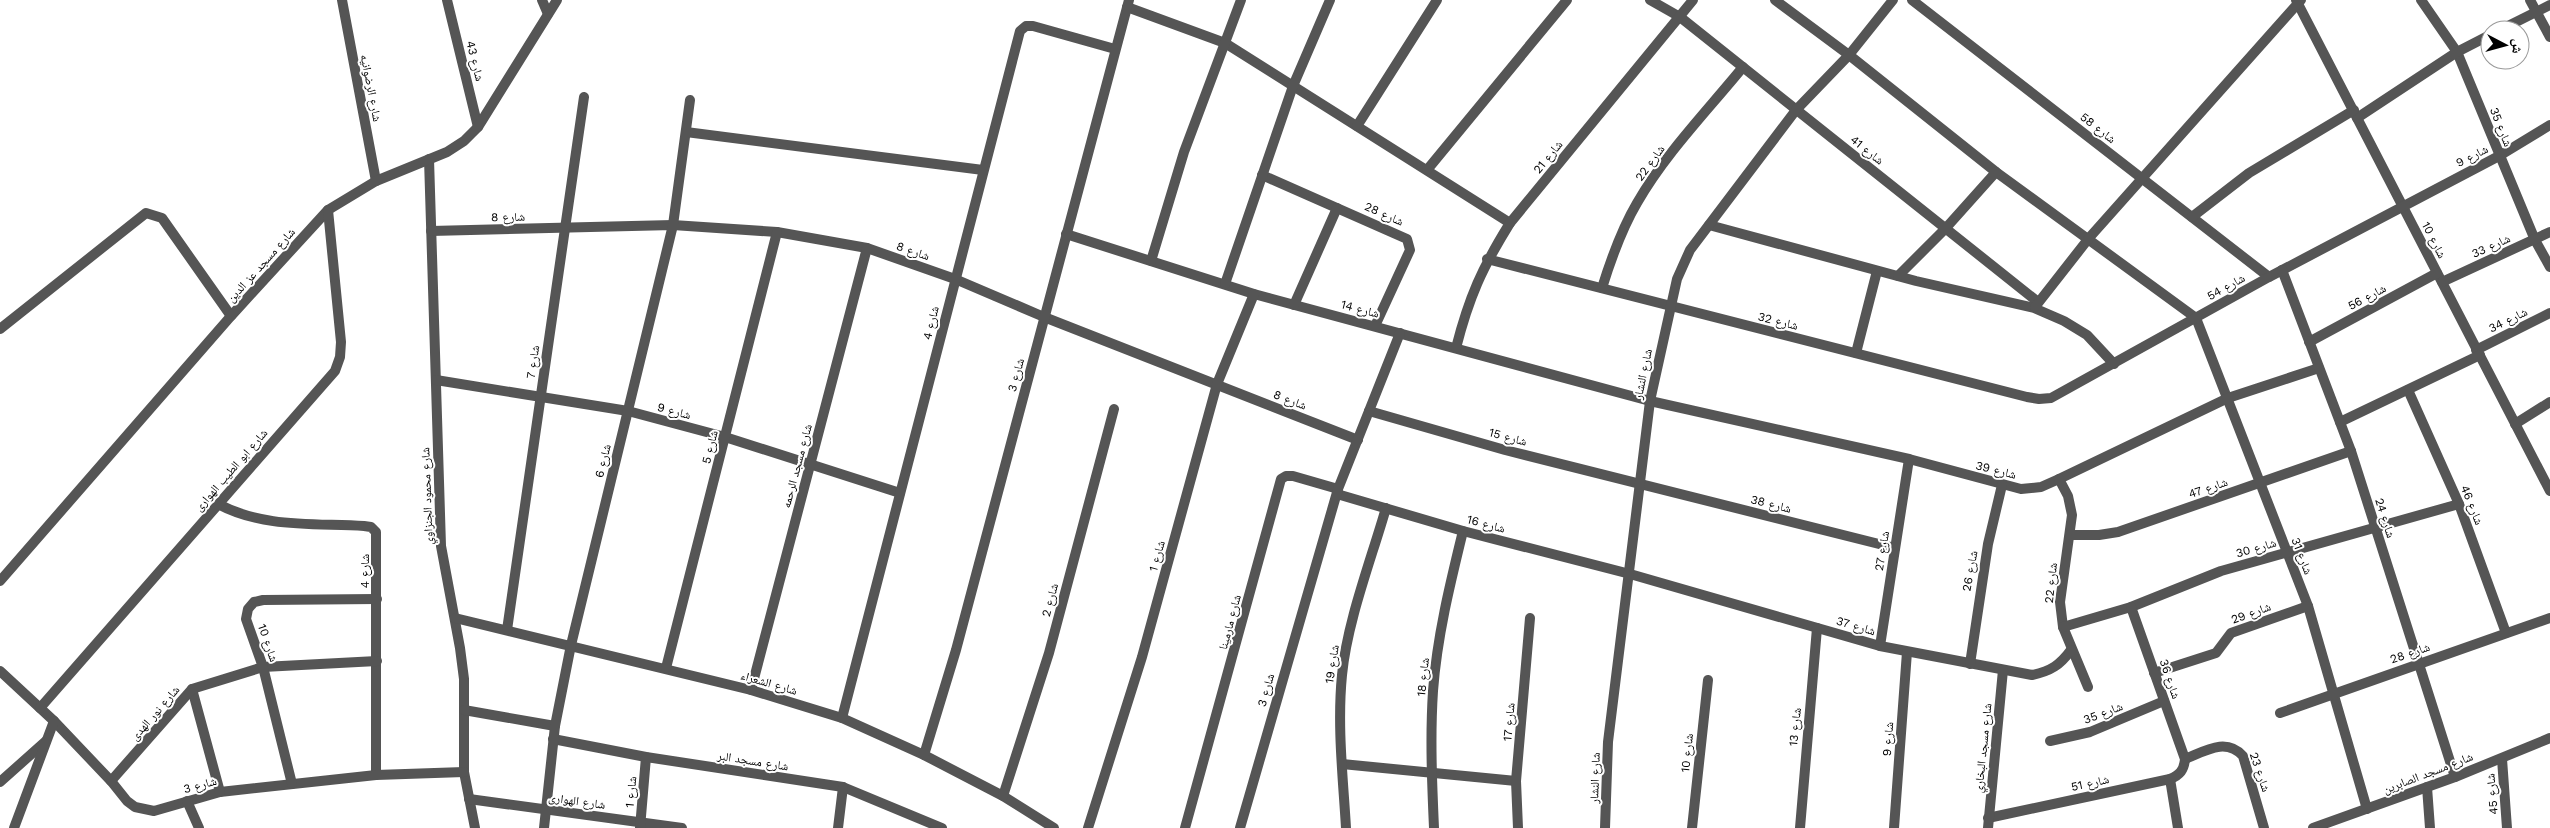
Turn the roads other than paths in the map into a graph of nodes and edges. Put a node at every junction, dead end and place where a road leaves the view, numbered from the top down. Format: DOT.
graph roads {
  1 [pos="342,0"];
  2 [pos="447,0"];
  3 [pos="542,0"];
  4 [pos="557,0"];
  5 [pos="1241,0"];
  6 [pos="1330,0"];
  7 [pos="1437,0"];
  8 [pos="1567,0"];
  9 [pos="1650,0"];
  10 [pos="1693,0"];
  11 [pos="1775,0"];
  12 [pos="1893,0"];
  13 [pos="1912,0"];
  14 [pos="2421,0"];
  15 [pos="2530,0"];
  16 [pos="2299,1"];
  17 [pos="1128,4"];
  18 [pos="2550,5"];
  19 [pos="2536,11"];
  20 [pos="548,14"];
  21 [pos="1680,17"];
  22 [pos="2519,20"];
  23 [pos="2550,37"];
  24 [pos="2480,40"];
  25 [pos="1225,43"];
  26 [pos="1115,49"];
  27 [pos="2457,52"];
  28 [pos="1849,55"];
  29 [pos="1743,68"];
  30 [pos="1293,86"];
  31 [pos="584,97"];
  32 [pos="690,100"];
  33 [pos="1796,110"];
  34 [pos="2356,114"];
  35 [pos="2550,124"];
  36 [pos="1357,126"];
  37 [pos="478,127"];
  38 [pos="686,132"];
  39 [pos="2499,156"];
  40 [pos="429,159"];
  41 [pos="983,170"];
  42 [pos="1427,170"];
  43 [pos="1996,172"];
  44 [pos="1262,175"];
  45 [pos="2142,178"];
  46 [pos="376,181"];
  47 [pos="2403,206"];
  48 [pos="1337,208"];
  49 [pos="328,210"];
  50 [pos="2192,217"];
  51 [pos="1510,224"];
  52 [pos="673,225"];
  53 [pos="1709,225"];
  54 [pos="565,228"];
  55 [pos="1945,229"];
  56 [pos="431,231"];
  57 [pos="777,232"];
  58 [pos="2550,232"];
  59 [pos="1066,234"];
  60 [pos="2089,238"];
  61 [pos="2535,240"];
  62 [pos="867,248"];
  63 [pos="1487,259"];
  64 [pos="1151,261"];
  65 [pos="2550,268"];
  66 [pos="2282,270"];
  67 [pos="1877,271"];
  68 [pos="1898,276"];
  69 [pos="2269,277"];
  70 [pos="2440,278"];
  71 [pos="955,279"];
  72 [pos="1225,284"];
  73 [pos="1602,288"];
  74 [pos="1254,294"];
  75 [pos="1294,304"];
  76 [pos="2036,305"];
  77 [pos="1670,306"];
  78 [pos="2550,313"];
  79 [pos="232,316"];
  80 [pos="1044,317"];
  81 [pos="2196,318"];
  82 [pos="1375,326"];
  83 [pos="0,329"];
  84 [pos="1400,333"];
  85 [pos="2309,342"];
  86 [pos="1456,348"];
  87 [pos="2478,352"];
  88 [pos="1856,353"];
  89 [pos="2114,364"];
  90 [pos="2319,368"];
  91 [pos="436,380"];
  92 [pos="1217,384"];
  93 [pos="2408,390"];
  94 [pos="2063,393"];
  95 [pos="541,397"];
  96 [pos="2228,398"];
  97 [pos="1650,401"];
  98 [pos="2550,402"];
  99 [pos="1114,409"];
  100 [pos="1369,410"];
  101 [pos="628,411"];
  102 [pos="2340,422"];
  103 [pos="2515,424"];
  104 [pos="725,437"];
  105 [pos="1358,440"];
  106 [pos="2351,451"];
  107 [pos="1909,459"];
  108 [pos="810,464"];
  109 [pos="2059,479"];
  110 [pos="2260,482"];
  111 [pos="1641,484"];
  112 [pos="2002,485"];
  113 [pos="1338,491"];
  114 [pos="2550,491"];
  115 [pos="900,493"];
  116 [pos="218,504"];
  117 [pos="2459,504"];
  118 [pos="1386,508"];
  119 [pos="2375,527"];
  120 [pos="1463,531"];
  121 [pos="2070,535"];
  122 [pos="1895,548"];
  123 [pos="2287,552"];
  124 [pos="1630,574"];
  125 [pos="0,581"];
  126 [pos="377,599"];
  127 [pos="2308,606"];
  128 [pos="2131,607"];
  129 [pos="455,618"];
  130 [pos="1530,618"];
  131 [pos="2550,618"];
  132 [pos="2063,627"];
  133 [pos="1817,628"];
  134 [pos="508,630"];
  135 [pos="2506,633"];
  136 [pos="571,644"];
  137 [pos="1880,646"];
  138 [pos="2071,650"];
  139 [pos="1907,652"];
  140 [pos="377,661"];
  141 [pos="2419,663"];
  142 [pos="1970,664"];
  143 [pos="263,667"];
  144 [pos="666,668"];
  145 [pos="2003,670"];
  146 [pos="0,671"];
  147 [pos="2154,673"];
  148 [pos="1708,680"];
  149 [pos="2088,687"];
  150 [pos="192,689"];
  151 [pos="751,690"];
  152 [pos="2333,693"];
  153 [pos="2164,701"];
  154 [pos="40,708"];
  155 [pos="464,710"];
  156 [pos="2280,713"];
  157 [pos="842,718"];
  158 [pos="54,721"];
  159 [pos="555,726"];
  160 [pos="2550,738"];
  161 [pos="47,739"];
  162 [pos="553,739"];
  163 [pos="2050,741"];
  164 [pos="924,755"];
  165 [pos="646,757"];
  166 [pos="2502,758"];
  167 [pos="2185,759"];
  168 [pos="1342,764"];
  169 [pos="464,772"];
  170 [pos="1432,773"];
  171 [pos="376,776"];
  172 [pos="2455,777"];
  173 [pos="2170,779"];
  174 [pos="111,781"];
  175 [pos="1516,781"];
  176 [pos="0,782"];
  177 [pos="292,784"];
  178 [pos="843,787"];
  179 [pos="2428,787"];
  180 [pos="220,792"];
  181 [pos="1003,796"];
  182 [pos="469,799"];
  183 [pos="187,801"];
  184 [pos="2366,809"];
  185 [pos="545,810"];
  186 [pos="1988,823"];
  187 [pos="2338,824"];
  188 [pos="640,825"];
  189 [pos="14,828"];
  190 [pos="198,828"];
  191 [pos="475,828"];
  192 [pos="544,828"];
  193 [pos="682,828"];
  194 [pos="838,828"];
  195 [pos="942,828"];
  196 [pos="1054,828"];
  197 [pos="1088,828"];
  198 [pos="1185,828"];
  199 [pos="1240,828"];
  200 [pos="1346,828"];
  201 [pos="1434,828"];
  202 [pos="1518,828"];
  203 [pos="1605,828"];
  204 [pos="1692,828"];
  205 [pos="1800,828"];
  206 [pos="1894,828"];
  207 [pos="2178,828"];
  208 [pos="2264,828"];
  209 [pos="2312,828"];
  210 [pos="2430,828"];
  211 [pos="2507,828"];
  1 -- 46 [label="street, شارع الرضوانيه"];
  2 -- 37 [label="street, شارع 43"];
  3 -- 20 [label="street"];
  4 -- 20 [label="street, شارع مسجد عز الدين"];
  5 -- 25 [label="street"];
  6 -- 30 [label="street"];
  7 -- 36 [label="street"];
  8 -- 42 [label="street"];
  9 -- 21 [label="street, شارع 41"];
  10 -- 21 [label="street, شارع 21"];
  11 -- 28 [label="street"];
  12 -- 28 [label="street, شارع النشار"];
  13 -- 45 [label="street, شارع 58"];
  14 -- 27 [label="street, شارع 35"];
  15 -- 19 [label="street"];
  16 -- 34 [label="street, شارع 10"];
  16 -- 45 [label="street"];
  17 -- 25 [label="street"];
  17 -- 26 [label="street, شارع 3"];
  18 -- 19 [label="street"];
  19 -- 22 [label="street"];
  19 -- 23 [label="street"];
  20 -- 37 [label="street, شارع مسجد عز الدين"];
  21 -- 29 [label="street, شارع 41"];
  21 -- 51 [label="street, شارع 21"];
  24 -- 27 [label="street"];
  25 -- 30 [label="street"];
  25 -- 64 [label="street"];
  26 -- 41 [label="street, شارع 4"];
  26 -- 59 [label="street, شارع 3"];
  27 -- 34 [label="street"];
  27 -- 39 [label="street, شارع 35"];
  28 -- 33 [label="street, شارع النشار"];
  28 -- 43 [label="street"];
  29 -- 33 [label="street, شارع 41"];
  29 -- 73 [label="street, شارع 22"];
  30 -- 36 [label="street"];
  30 -- 44 [label="street"];
  31 -- 54 [label="street, شارع 7"];
  32 -- 38 [label="street, شارع 6"];
  33 -- 53 [label="street, شارع النشار"];
  33 -- 55 [label="street, شارع 41"];
  34 -- 47 [label="street, شارع 10"];
  34 -- 50 [label="street"];
  35 -- 39 [label="street, شارع 9"];
  36 -- 42 [label="street"];
  37 -- 40 [label="street, شارع مسجد عز الدين"];
  38 -- 41 [label="street"];
  38 -- 52 [label="street, شارع 6"];
  39 -- 47 [label="street, شارع 9"];
  39 -- 61 [label="street, شارع 35"];
  40 -- 46 [label="street, شارع مسجد عز الدين"];
  40 -- 56 [label="street, شارع محمود الجنزاوي"];
  41 -- 71 [label="street, شارع 4"];
  42 -- 51 [label="street"];
  43 -- 55 [label="street"];
  43 -- 60 [label="street"];
  44 -- 48 [label="street, شارع 28"];
  44 -- 72 [label="street"];
  45 -- 50 [label="street, شارع 58"];
  45 -- 60 [label="street"];
  46 -- 49 [label="street, شارع مسجد عز الدين"];
  47 -- 66 [label="street, شارع 54"];
  47 -- 70 [label="street, شارع 10"];
  48 -- 75 [label="street"];
  48 -- 82 [label="street, شارع 28"];
  49 -- 79 [label="street, شارع مسجد عز الدين"];
  49 -- 116 [label="street, شارع ابو الطيب الهوارى"];
  50 -- 69 [label="street, شارع 58"];
  51 -- 63 [label="street, شارع 21"];
  52 -- 54 [label="street, شارع 8"];
  52 -- 57 [label="street, شارع 8"];
  52 -- 101 [label="street, شارع 6"];
  53 -- 67 [label="street"];
  53 -- 77 [label="street, شارع النشار"];
  54 -- 56 [label="street, شارع 8"];
  54 -- 95 [label="street, شارع 7"];
  55 -- 68 [label="street"];
  55 -- 76 [label="street, شارع 41"];
  56 -- 91 [label="street, شارع محمود الجنزاوي"];
  57 -- 62 [label="street, شارع 8"];
  57 -- 104 [label="street, شارع 5"];
  58 -- 61 [label="street, شارع 33"];
  59 -- 64 [label="street, شارع 14"];
  59 -- 80 [label="street, شارع 3"];
  60 -- 76 [label="street"];
  60 -- 81 [label="street"];
  61 -- 65 [label="street, شارع 35"];
  61 -- 70 [label="street, شارع 33"];
  62 -- 71 [label="street, شارع 8"];
  62 -- 108 [label="street, شارع مسجد الرحمه"];
  63 -- 73 [label="street, شارع 32"];
  63 -- 86 [label="street, شارع 21"];
  64 -- 72 [label="street, شارع 14"];
  66 -- 69 [label="street, شارع 54"];
  66 -- 85 [label="street, شارع 24"];
  67 -- 68 [label="street"];
  67 -- 88 [label="street"];
  68 -- 76 [label="street"];
  69 -- 81 [label="street, شارع 54"];
  70 -- 85 [label="street, شارع 56"];
  70 -- 87 [label="street, شارع 10"];
  71 -- 80 [label="street, شارع 8"];
  71 -- 115 [label="street, شارع 4"];
  72 -- 74 [label="street, شارع 14"];
  73 -- 77 [label="street, شارع 32"];
  74 -- 75 [label="street, شارع 14"];
  74 -- 92 [label="street, شارع 1"];
  75 -- 82 [label="street, شارع 14"];
  76 -- 89 [label="street"];
  77 -- 88 [label="street, شارع 32"];
  77 -- 97 [label="street, شارع النشار"];
  78 -- 87 [label="street, شارع 34"];
  79 -- 83 [label="street"];
  79 -- 125 [label="street, شارع مسجد عز الدين"];
  80 -- 92 [label="street, شارع 8"];
  80 -- 164 [label="street, شارع 3"];
  81 -- 89 [label="street, شارع 54"];
  81 -- 96 [label="street, شارع 31"];
  82 -- 84 [label="street, شارع 14"];
  84 -- 86 [label="street, شارع 14"];
  84 -- 100 [label="street, شارع 3"];
  85 -- 90 [label="street, شارع 24"];
  86 -- 97 [label="street, شارع 14"];
  87 -- 93 [label="street, شارع 34"];
  87 -- 103 [label="street, شارع 10"];
  88 -- 94 [label="street, شارع 32"];
  89 -- 94 [label="street, شارع 54"];
  90 -- 96 [label="street, شارع 39"];
  90 -- 102 [label="street, شارع 24"];
  91 -- 95 [label="street, شارع 9"];
  91 -- 129 [label="street, شارع محمود الجنزاوي"];
  92 -- 105 [label="street, شارع 8"];
  92 -- 197 [label="street, شارع 1"];
  93 -- 102 [label="street, شارع 34"];
  93 -- 117 [label="street, شارع 46"];
  95 -- 101 [label="street, شارع 9"];
  95 -- 134 [label="street, شارع 7"];
  96 -- 109 [label="street, شارع 39"];
  96 -- 110 [label="street, شارع 31"];
  97 -- 107 [label="street, شارع 39"];
  97 -- 111 [label="street, شارع النشار"];
  98 -- 103 [label="street"];
  99 -- 181 [label="street, شارع 2"];
  100 -- 105 [label="street, شارع 3"];
  100 -- 111 [label="street, شارع 15"];
  101 -- 104 [label="street, شارع 9"];
  101 -- 136 [label="street, شارع 6"];
  102 -- 106 [label="street, شارع 24"];
  103 -- 114 [label="street, شارع 10"];
  104 -- 108 [label="street, شارع 9"];
  104 -- 144 [label="street, شارع 5"];
  105 -- 113 [label="street, شارع 3"];
  106 -- 110 [label="street, شارع 47"];
  106 -- 119 [label="street, شارع 24"];
  107 -- 112 [label="street, شارع 39"];
  107 -- 122 [label="street, شارع 27"];
  108 -- 115 [label="street, شارع 9"];
  108 -- 151 [label="street, شارع مسجد الرحمه"];
  109 -- 112 [label="street, شارع 39"];
  109 -- 121 [label="street, شارع 22"];
  110 -- 121 [label="street, شارع 47"];
  110 -- 123 [label="street, شارع 31"];
  111 -- 122 [label="street, شارع 38"];
  111 -- 124 [label="street, شارع النشار"];
  112 -- 142 [label="street, شارع 26"];
  113 -- 118 [label="street, شارع 16"];
  113 -- 198 [label="street, شارع مارمينا"];
  113 -- 199 [label="street, شارع 3"];
  115 -- 157 [label="street, شارع 4"];
  116 -- 126 [label="street, شارع 4"];
  116 -- 154 [label="street, شارع ابو الطيب الهوارى"];
  117 -- 119 [label="street, شارع 30"];
  117 -- 135 [label="street, شارع 46"];
  118 -- 120 [label="street, شارع 16"];
  118 -- 168 [label="street, شارع 19"];
  119 -- 123 [label="street, شارع 30"];
  119 -- 141 [label="street, شارع 24"];
  120 -- 124 [label="street, شارع 16"];
  120 -- 170 [label="street, شارع 18"];
  121 -- 132 [label="street, شارع 22"];
  122 -- 137 [label="street, شارع 27"];
  123 -- 127 [label="street, شارع 31"];
  123 -- 128 [label="street, شارع 30"];
  124 -- 133 [label="street, شارع 37"];
  124 -- 203 [label="street, شارع النشار"];
  126 -- 140 [label="street, شارع 4"];
  126 -- 143 [label="street, شارع 10"];
  127 -- 147 [label="street, شارع 29"];
  127 -- 152 [label="street, شارع 31"];
  128 -- 132 [label="street, شارع 30"];
  128 -- 147 [label="street, شارع 36"];
  129 -- 134 [label="street, شارع الشعراء"];
  129 -- 155 [label="street, شارع محمود الجنزاوي"];
  130 -- 175 [label="street, شارع 17"];
  131 -- 135 [label="street, شارع 28"];
  132 -- 138 [label="street, شارع 22"];
  133 -- 137 [label="street, شارع 37"];
  133 -- 205 [label="street, شارع 13"];
  134 -- 136 [label="street, شارع الشعراء"];
  135 -- 141 [label="street, شارع 28"];
  136 -- 144 [label="street, شارع الشعراء"];
  136 -- 159 [label="street, شارع 6"];
  137 -- 139 [label="street, شارع 37"];
  138 -- 145 [label="street, شارع 37"];
  138 -- 149 [label="street, شارع 22"];
  139 -- 142 [label="street, شارع 37"];
  139 -- 206 [label="street, شارع 9"];
  140 -- 143 [label="street, شارع نور الهدى"];
  140 -- 171 [label="street, شارع 4"];
  141 -- 152 [label="street, شارع 28"];
  141 -- 172 [label="street, شارع 24"];
  142 -- 145 [label="street, شارع 37"];
  143 -- 150 [label="street, شارع نور الهدى"];
  143 -- 177 [label="street, شارع 10"];
  144 -- 151 [label="street, شارع الشعراء"];
  145 -- 186 [label="street, شارع مسجد البخاري"];
  146 -- 154 [label="street, شارع 3"];
  147 -- 153 [label="street, شارع 36"];
  148 -- 204 [label="street, شارع 10"];
  150 -- 174 [label="street, شارع نور الهدى"];
  150 -- 180 [label="street"];
  151 -- 157 [label="street, شارع الشعراء"];
  152 -- 156 [label="street, شارع 28"];
  152 -- 184 [label="street, شارع 31"];
  153 -- 163 [label="street, شارع 35"];
  153 -- 167 [label="street, شارع 36"];
  154 -- 158 [label="street, شارع 3"];
  155 -- 159 [label="street"];
  155 -- 169 [label="street, شارع محمود الجنزاوي"];
  157 -- 164 [label="street, شارع الشعراء"];
  158 -- 161 [label="street"];
  158 -- 174 [label="street, شارع 3"];
  159 -- 162 [label="street, شارع 6"];
  160 -- 166 [label="street, شارع مسجد الصابرين"];
  161 -- 176 [label="street"];
  161 -- 189 [label="street"];
  162 -- 165 [label="street, شارع مسجد البر"];
  162 -- 185 [label="street, شارع 6"];
  164 -- 181 [label="street, شارع الشعراء"];
  165 -- 178 [label="street, شارع مسجد البر"];
  165 -- 188 [label="street, شارع 1"];
  166 -- 172 [label="street, شارع مسجد الصابرين"];
  166 -- 211 [label="street, شارع 45"];
  167 -- 173 [label="street"];
  167 -- 208 [label="street, شارع 23"];
  168 -- 170 [label="street"];
  168 -- 200 [label="street, شارع 19"];
  169 -- 171 [label="street, شارع 3"];
  169 -- 182 [label="street, شارع محمود الجنزاوي"];
  170 -- 175 [label="street"];
  170 -- 201 [label="street, شارع 18"];
  171 -- 177 [label="street, شارع 3"];
  172 -- 179 [label="street, شارع مسجد الصابرين"];
  173 -- 186 [label="street, شارع 51"];
  173 -- 207 [label="street"];
  174 -- 183 [label="street, شارع 3"];
  175 -- 202 [label="street, شارع 17"];
  177 -- 180 [label="street, شارع 3"];
  178 -- 194 [label="street"];
  178 -- 195 [label="street, شارع مسجد البر"];
  179 -- 184 [label="street, شارع مسجد الصابرين"];
  179 -- 210 [label="street"];
  180 -- 183 [label="street, شارع 3"];
  181 -- 196 [label="street, شارع الشعراء"];
  182 -- 185 [label="street, شارع الهوارى"];
  182 -- 191 [label="street, شارع محمود الجنزاوي"];
  183 -- 190 [label="street"];
  184 -- 187 [label="street, شارع مسجد الصابرين"];
  185 -- 188 [label="street, شارع الهوارى"];
  185 -- 192 [label="street, شارع 6"];
  187 -- 209 [label="street, شارع مسجد الصابرين"];
  188 -- 193 [label="street, شارع الهوارى"];
}
